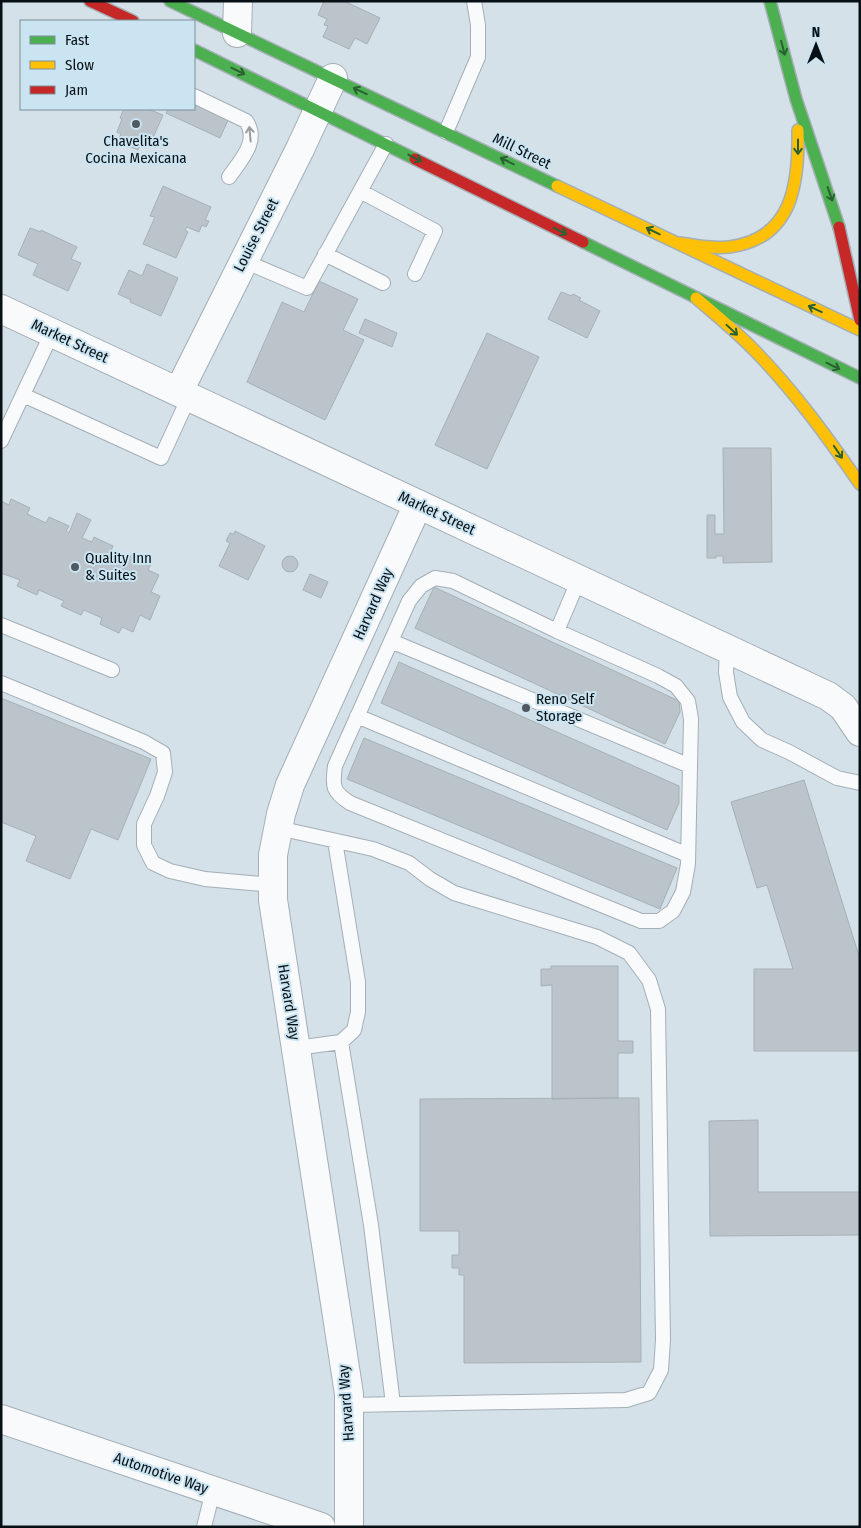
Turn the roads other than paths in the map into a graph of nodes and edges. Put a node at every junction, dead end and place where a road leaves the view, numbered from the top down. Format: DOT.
graph roads {
  1 [pos="90,1"];
  2 [pos="170,1"];
  3 [pos="238,1"];
  4 [pos="474,1"];
  5 [pos="770,1"];
  6 [pos="131,20"];
  7 [pos="237,33"];
  8 [pos="195,50"];
  9 [pos="333,78"];
  10 [pos="195,96"];
  11 [pos="796,98"];
  12 [pos="318,110"];
  13 [pos="446,132"];
  14 [pos="386,144"];
  15 [pos="229,176"];
  16 [pos="360,191"];
  17 [pos="679,243"];
  18 [pos="326,254"];
  19 [pos="244,261"];
  20 [pos="415,274"];
  21 [pos="383,283"];
  22 [pos="696,298"];
  23 [pos="1,309"];
  24 [pos="860,320"];
  25 [pos="860,330"];
  26 [pos="52,333"];
  27 [pos="860,378"];
  28 [pos="23,394"];
  29 [pos="184,394"];
  30 [pos="1,441"];
  31 [pos="860,484"];
  32 [pos="418,504"];
  33 [pos="579,579"];
  34 [pos="1,624"];
  35 [pos="557,630"];
  36 [pos="391,641"];
  37 [pos="727,648"];
  38 [pos="112,670"];
  39 [pos="1,682"];
  40 [pos="357,716"];
  41 [pos="860,732"];
  42 [pos="690,766"];
  43 [pos="860,783"];
  44 [pos="278,828"];
  45 [pos="335,841"];
  46 [pos="688,854"];
  47 [pos="273,885"];
  48 [pos="341,1042"];
  49 [pos="296,1048"];
  50 [pos="393,1404"];
  51 [pos="349,1405"];
  52 [pos="1,1419"];
  53 [pos="213,1491"];
  54 [pos="204,1527"];
  55 [pos="321,1527"];
  56 [pos="349,1527"];
  1 -- 6 [label="main road"];
  2 -- 7 [label="main road, Mill Street"];
  3 -- 7 [label="street"];
  4 -- 13 [label="lane"];
  5 -- 11 [label="main road, one-way"];
  7 -- 9 [label="main road, Mill Street"];
  8 -- 12 [label="main road, one-way"];
  9 -- 12 [label="street, Louise Street"];
  13 -- 9 [label="main road, Mill Street, one-way"];
  15 -- 10 [label="lane, one-way"];
  11 -- 17 [label="main road, one-way"];
  11 -- 24 [label="main road, one-way"];
  12 -- 14 [label="main road"];
  12 -- 19 [label="street, Louise Street"];
  17 -- 13 [label="main road, Mill Street, one-way"];
  14 -- 16 [label="lane"];
  14 -- 22 [label="main road, one-way"];
  16 -- 18 [label="lane"];
  16 -- 20 [label="lane"];
  25 -- 17 [label="main road, Mill Street, one-way"];
  18 -- 19 [label="lane"];
  18 -- 21 [label="lane"];
  19 -- 29 [label="street, Louise Street"];
  22 -- 27 [label="main road, one-way"];
  22 -- 31 [label="main road, one-way"];
  23 -- 26 [label="street, Market Street"];
  26 -- 28 [label="lane"];
  26 -- 29 [label="street, Market Street"];
  28 -- 29 [label="lane"];
  28 -- 30 [label="lane"];
  29 -- 32 [label="street, Market Street"];
  32 -- 33 [label="street, Market Street"];
  32 -- 44 [label="street, Harvard Way"];
  33 -- 35 [label="lane"];
  33 -- 37 [label="street, Market Street"];
  34 -- 38 [label="lane"];
  35 -- 36 [label="lane"];
  35 -- 42 [label="lane"];
  36 -- 40 [label="lane"];
  36 -- 42 [label="lane"];
  37 -- 41 [label="street, Market Street"];
  37 -- 43 [label="lane"];
  39 -- 47 [label="lane"];
  40 -- 46 [label="lane"];
  40 -- 46 [label="lane"];
  42 -- 46 [label="lane"];
  44 -- 45 [label="lane"];
  44 -- 47 [label="street, Harvard Way"];
  45 -- 48 [label="lane"];
  45 -- 50 [label="lane"];
  47 -- 49 [label="street, Harvard Way"];
  48 -- 49 [label="lane"];
  48 -- 50 [label="lane"];
  49 -- 51 [label="street, Harvard Way"];
  50 -- 51 [label="lane"];
  51 -- 56 [label="street, Harvard Way"];
  52 -- 53 [label="street, Automotive Way"];
  53 -- 54 [label="lane"];
  53 -- 55 [label="street, Automotive Way"];
}
